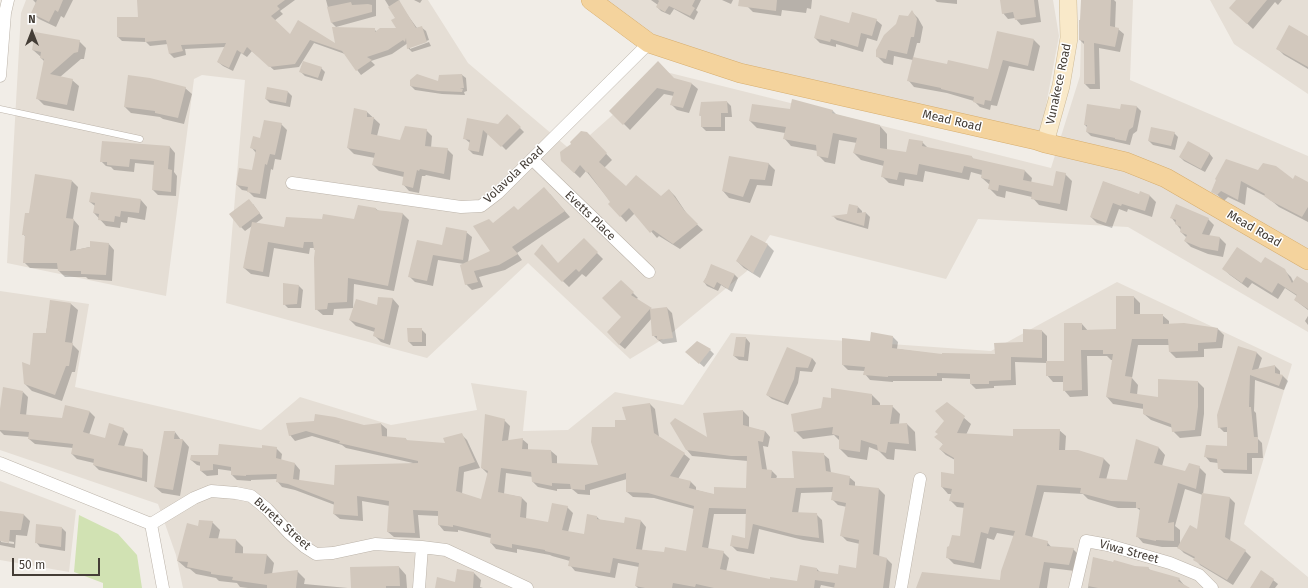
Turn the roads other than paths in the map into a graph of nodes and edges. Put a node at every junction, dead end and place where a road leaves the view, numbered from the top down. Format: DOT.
graph roads {
  1 [pos="8,0"];
  2 [pos="591,0"];
  3 [pos="1068,0"];
  4 [pos="649,43"];
  5 [pos="0,76"];
  6 [pos="0,109"];
  7 [pos="140,139"];
  8 [pos="1045,143"];
  9 [pos="532,159"];
  10 [pos="292,183"];
  11 [pos="1308,260"];
  12 [pos="649,272"];
  13 [pos="0,463"];
  14 [pos="920,479"];
  15 [pos="151,524"];
  16 [pos="422,547"];
  17 [pos="163,588"];
  18 [pos="419,588"];
  19 [pos="527,588"];
  20 [pos="901,588"];
  21 [pos="1075,588"];
  22 [pos="1212,588"];
  1 -- 5 [label="street"];
  2 -- 4 [label="main road, Mead Road"];
  3 -- 8 [label="main road, Vunakece Road"];
  4 -- 8 [label="main road, Mead Road"];
  4 -- 9 [label="street, Volavola Road"];
  6 -- 7 [label="lane"];
  8 -- 11 [label="main road, Mead Road"];
  9 -- 10 [label="street, Volavola Road"];
  9 -- 12 [label="street, Evetts Place"];
  13 -- 15 [label="street"];
  14 -- 20 [label="street"];
  15 -- 16 [label="street, Bureta Street"];
  15 -- 17 [label="street"];
  16 -- 18 [label="street"];
  16 -- 19 [label="street, Bureta Street"];
  21 -- 22 [label="street, Viwa Street"];
}
